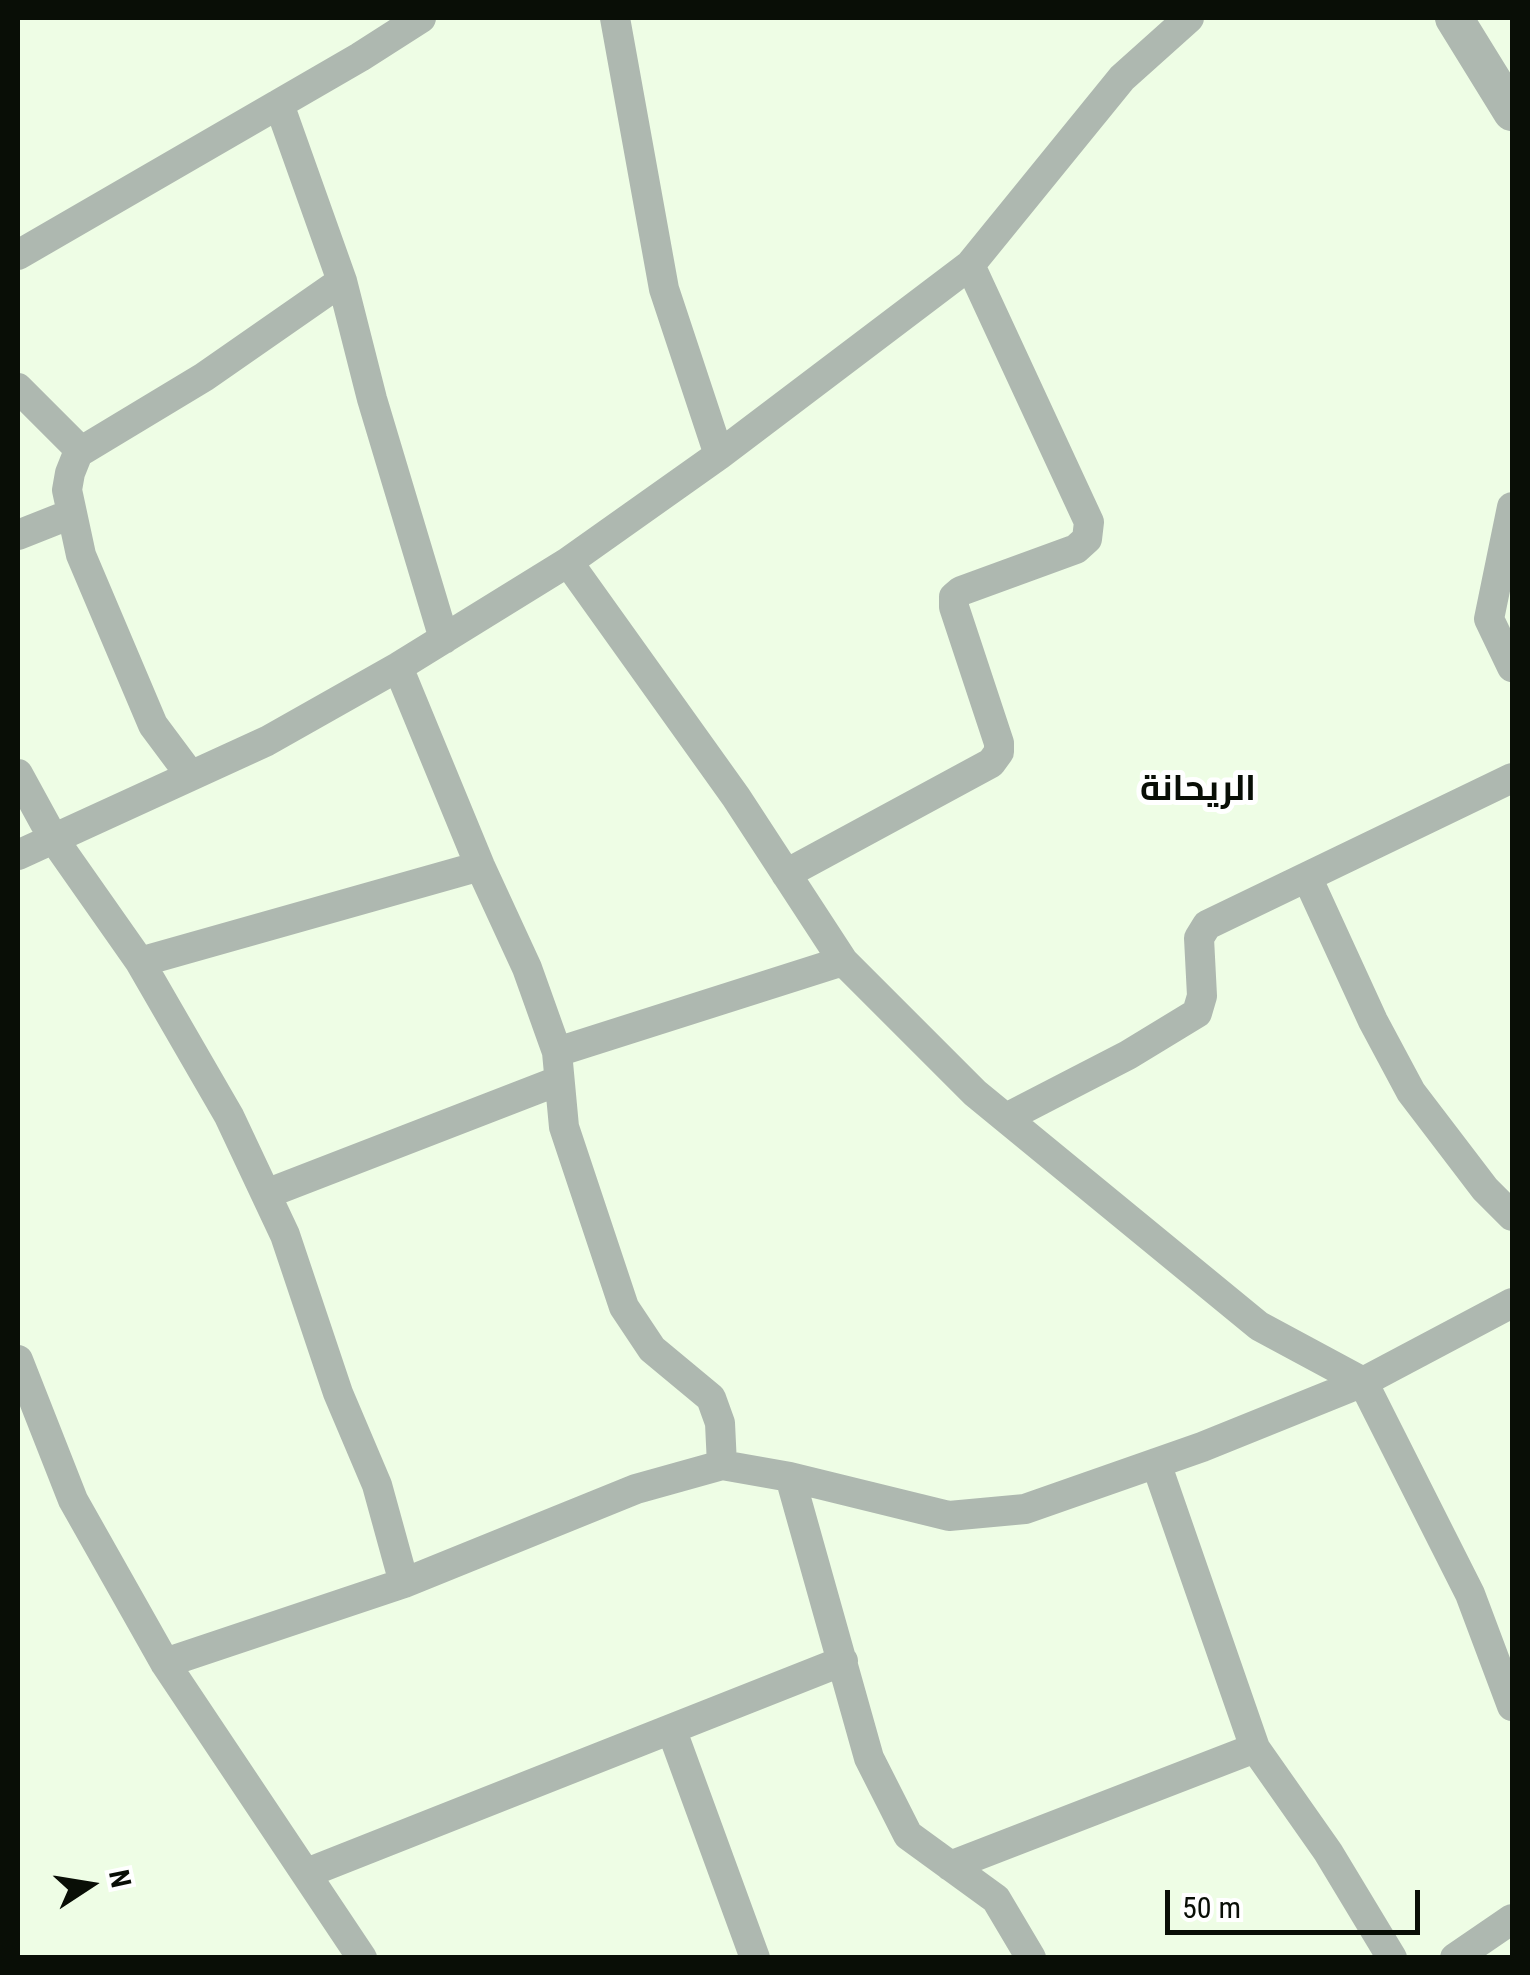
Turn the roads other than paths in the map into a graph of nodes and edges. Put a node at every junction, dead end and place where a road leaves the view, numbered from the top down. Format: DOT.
graph roads {
  1 [pos="420,18"];
  2 [pos="615,18"];
  3 [pos="1189,18"];
  4 [pos="1454,18"];
  5 [pos="1510,95"];
  6 [pos="279,104"];
  7 [pos="18,254"];
  8 [pos="970,265"];
  9 [pos="342,281"];
  10 [pos="18,388"];
  11 [pos="78,452"];
  12 [pos="719,455"];
  13 [pos="1512,508"];
  14 [pos="71,514"];
  15 [pos="18,535"];
  16 [pos="568,562"];
  17 [pos="444,639"];
  18 [pos="398,667"];
  19 [pos="1512,667"];
  20 [pos="18,774"];
  21 [pos="191,776"];
  22 [pos="1512,778"];
  23 [pos="54,838"];
  24 [pos="18,855"];
  25 [pos="480,866"];
  26 [pos="786,874"];
  27 [pos="1307,877"];
  28 [pos="140,962"];
  29 [pos="843,962"];
  30 [pos="557,1066"];
  31 [pos="1006,1118"];
  32 [pos="266,1194"];
  33 [pos="1512,1216"];
  34 [pos="1512,1303"];
  35 [pos="18,1360"];
  36 [pos="1364,1382"];
  37 [pos="1156,1463"];
  38 [pos="722,1465"];
  39 [pos="790,1477"];
  40 [pos="404,1584"];
  41 [pos="842,1661"];
  42 [pos="165,1664"];
  43 [pos="1512,1706"];
  44 [pos="672,1730"];
  45 [pos="1255,1748"];
  46 [pos="950,1866"];
  47 [pos="307,1873"];
  48 [pos="1512,1920"];
  49 [pos="1023,1954"];
  50 [pos="362,1958"];
  51 [pos="755,1958"];
  52 [pos="1392,1958"];
  53 [pos="1455,1958"];
  1 -- 6 [label="street"];
  2 -- 12 [label="street"];
  3 -- 8 [label="street"];
  4 -- 5 [label="street"];
  6 -- 7 [label="street"];
  6 -- 9 [label="street"];
  8 -- 12 [label="street"];
  8 -- 26 [label="street"];
  9 -- 11 [label="street"];
  9 -- 17 [label="street"];
  10 -- 11 [label="street"];
  11 -- 14 [label="street"];
  12 -- 16 [label="street"];
  13 -- 19 [label="street"];
  14 -- 15 [label="street"];
  14 -- 21 [label="street"];
  16 -- 17 [label="street"];
  16 -- 26 [label="street"];
  17 -- 18 [label="street"];
  18 -- 21 [label="street"];
  18 -- 25 [label="street"];
  20 -- 23 [label="street"];
  21 -- 23 [label="street"];
  22 -- 27 [label="street"];
  23 -- 24 [label="street"];
  23 -- 28 [label="street"];
  25 -- 28 [label="street"];
  25 -- 30 [label="street"];
  26 -- 29 [label="street"];
  27 -- 31 [label="street"];
  27 -- 33 [label="street"];
  28 -- 32 [label="street"];
  29 -- 30 [label="street"];
  29 -- 31 [label="street"];
  30 -- 32 [label="street"];
  30 -- 38 [label="street"];
  31 -- 36 [label="street"];
  32 -- 40 [label="street"];
  34 -- 36 [label="street"];
  35 -- 42 [label="street"];
  36 -- 37 [label="street"];
  36 -- 43 [label="street"];
  37 -- 39 [label="street"];
  37 -- 45 [label="street"];
  38 -- 39 [label="street"];
  38 -- 40 [label="street"];
  39 -- 41 [label="street"];
  40 -- 42 [label="street"];
  41 -- 44 [label="street"];
  41 -- 46 [label="street"];
  42 -- 47 [label="street"];
  44 -- 47 [label="street"];
  44 -- 51 [label="street"];
  45 -- 46 [label="street"];
  45 -- 52 [label="street"];
  46 -- 49 [label="street"];
  47 -- 50 [label="street"];
  48 -- 53 [label="street"];
}
